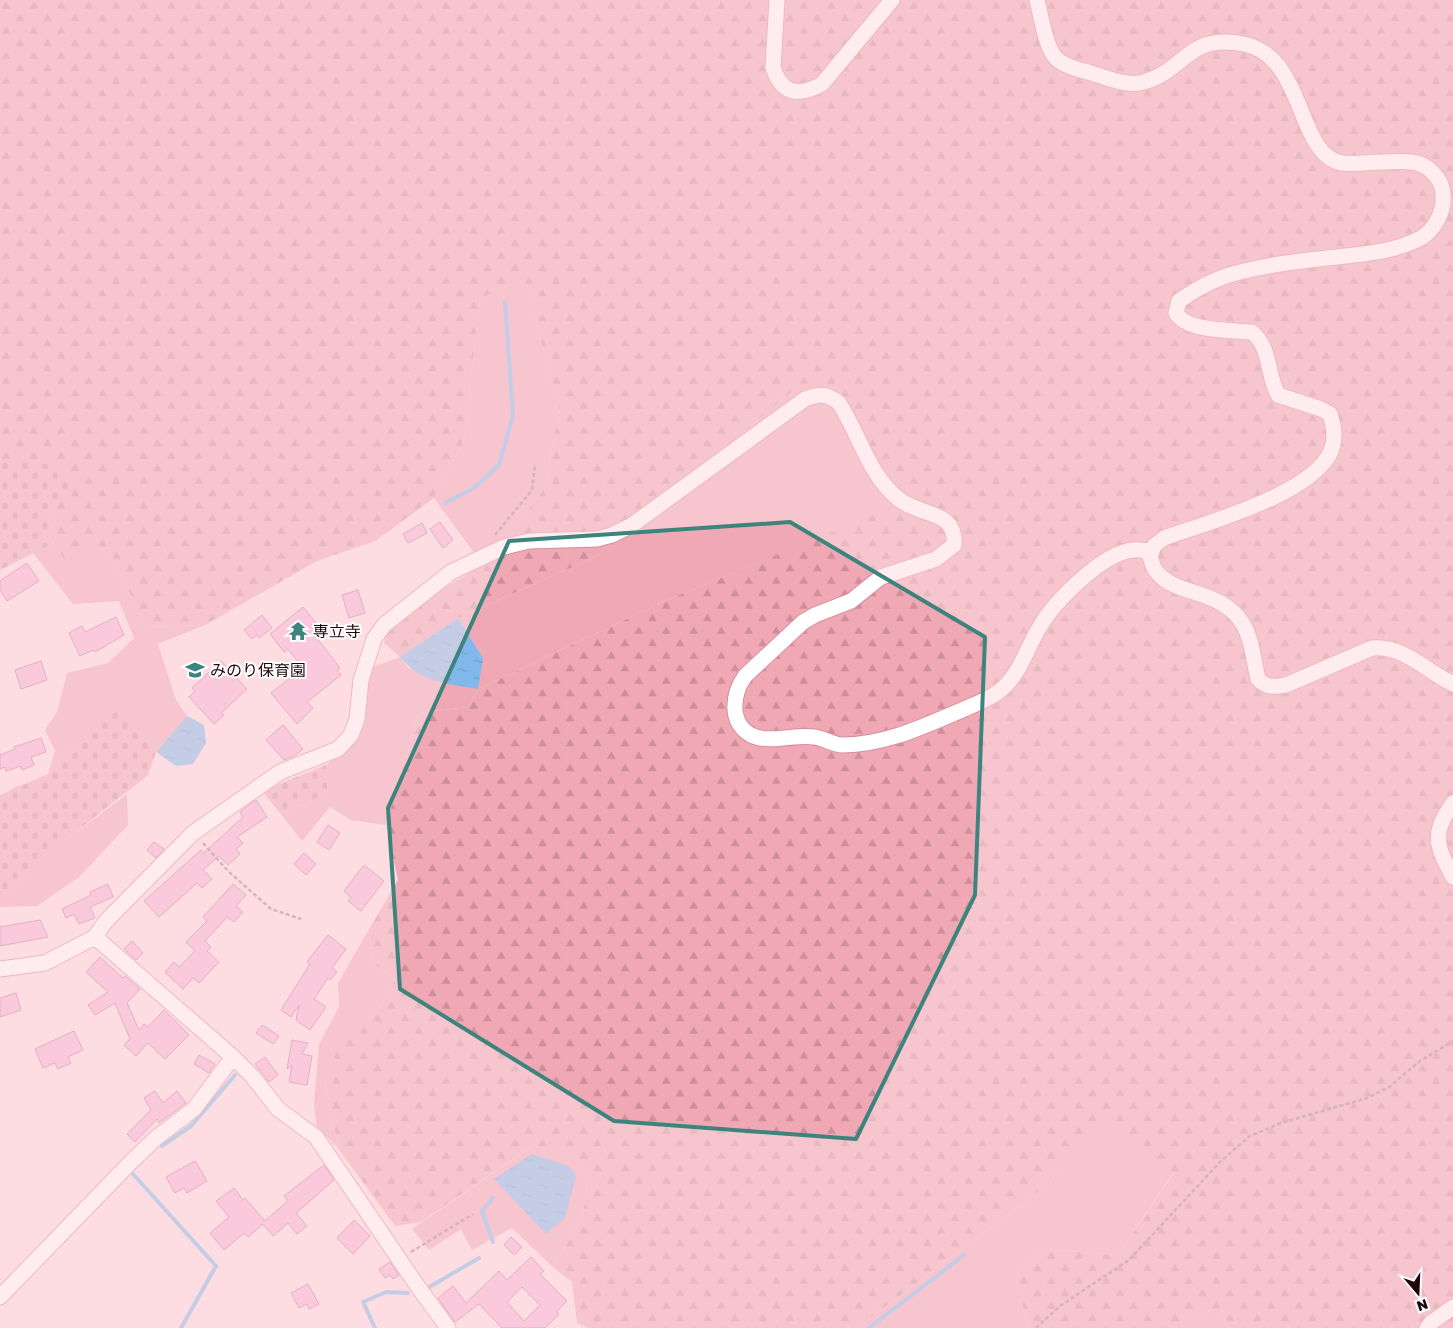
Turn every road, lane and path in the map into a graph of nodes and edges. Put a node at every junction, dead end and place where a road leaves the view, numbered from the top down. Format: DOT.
graph roads {
  1 [pos="777,0"];
  2 [pos="892,0"];
  3 [pos="1037,0"];
  4 [pos="535,465"];
  5 [pos="492,539"];
  6 [pos="1152,551"];
  7 [pos="1453,684"];
  8 [pos="1453,803"];
  9 [pos="193,833"];
  10 [pos="1453,877"];
  11 [pos="301,919"];
  12 [pos="96,938"];
  13 [pos="0,969"];
  14 [pos="1453,1041"];
  15 [pos="233,1057"];
  16 [pos="473,1214"];
  17 [pos="399,1259"];
  18 [pos="0,1297"];
  19 [pos="1453,1307"];
  20 [pos="448,1328"];
  21 [pos="1036,1328"];
  22 [pos="1427,1328"];
  1 -- 2 [label="street"];
  3 -- 6 [label="street"];
  4 -- 5 [label="path"];
  6 -- 7 [label="street"];
  6 -- 9 [label="street"];
  8 -- 10 [label="street"];
  9 -- 11 [label="path"];
  9 -- 12 [label="street"];
  12 -- 13 [label="street"];
  12 -- 15 [label="street"];
  14 -- 21 [label="path"];
  15 -- 17 [label="street"];
  15 -- 18 [label="street"];
  16 -- 17 [label="path"];
  17 -- 20 [label="street"];
  19 -- 22 [label="street"];
}
